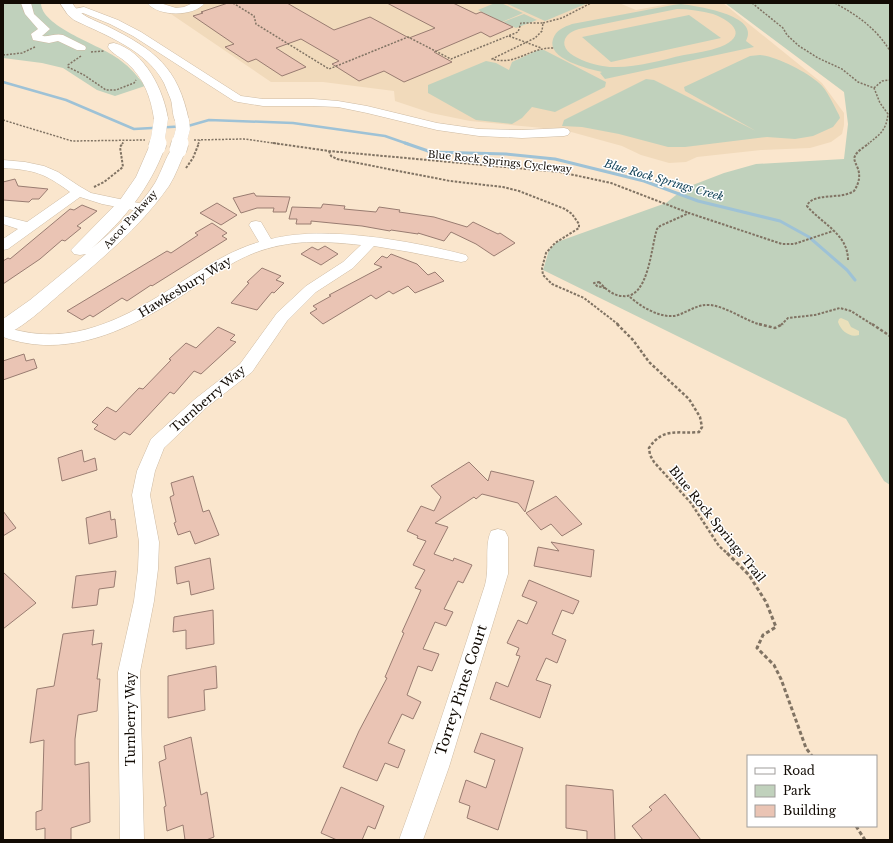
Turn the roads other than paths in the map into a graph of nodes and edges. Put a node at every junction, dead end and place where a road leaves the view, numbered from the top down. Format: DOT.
graph roads {
  1 [pos="26,3"];
  2 [pos="152,3"];
  3 [pos="197,5"];
  4 [pos="66,11"];
  5 [pos="45,29"];
  6 [pos="59,37"];
  7 [pos="82,51"];
  8 [pos="564,132"];
  9 [pos="3,164"];
  10 [pos="79,192"];
  11 [pos="125,204"];
  12 [pos="143,208"];
  13 [pos="3,220"];
  14 [pos="256,225"];
  15 [pos="28,227"];
  16 [pos="370,242"];
  17 [pos="268,245"];
  18 [pos="3,246"];
  19 [pos="461,258"];
  20 [pos="3,311"];
  21 [pos="3,329"];
  22 [pos="498,537"];
  23 [pos="132,840"];
  24 [pos="411,840"];
  1 -- 5 [label="street"];
  2 -- 3 [label="street"];
  4 -- 8 [label="street"];
  4 -- 11 [label="main road, Ascot Parkway, bridge"];
  4 -- 12 [label="main road, Ascot Parkway, bridge"];
  5 -- 6 [label="street"];
  5 -- 6 [label="street"];
  6 -- 7 [label="street"];
  9 -- 10 [label="street"];
  10 -- 11 [label="street"];
  10 -- 15 [label="street"];
  11 -- 12 [label="street"];
  11 -- 20 [label="main road, Ascot Parkway"];
  12 -- 21 [label="main road, Ascot Parkway"];
  13 -- 15 [label="street"];
  14 -- 17 [label="street"];
  15 -- 18 [label="street"];
  16 -- 17 [label="street, Hawkesbury Way"];
  16 -- 19 [label="street, Hawkesbury Way"];
  16 -- 23 [label="street, Turnberry Way"];
  17 -- 21 [label="street, Hawkesbury Way"];
  22 -- 24 [label="street, Torrey Pines Court"];
}
